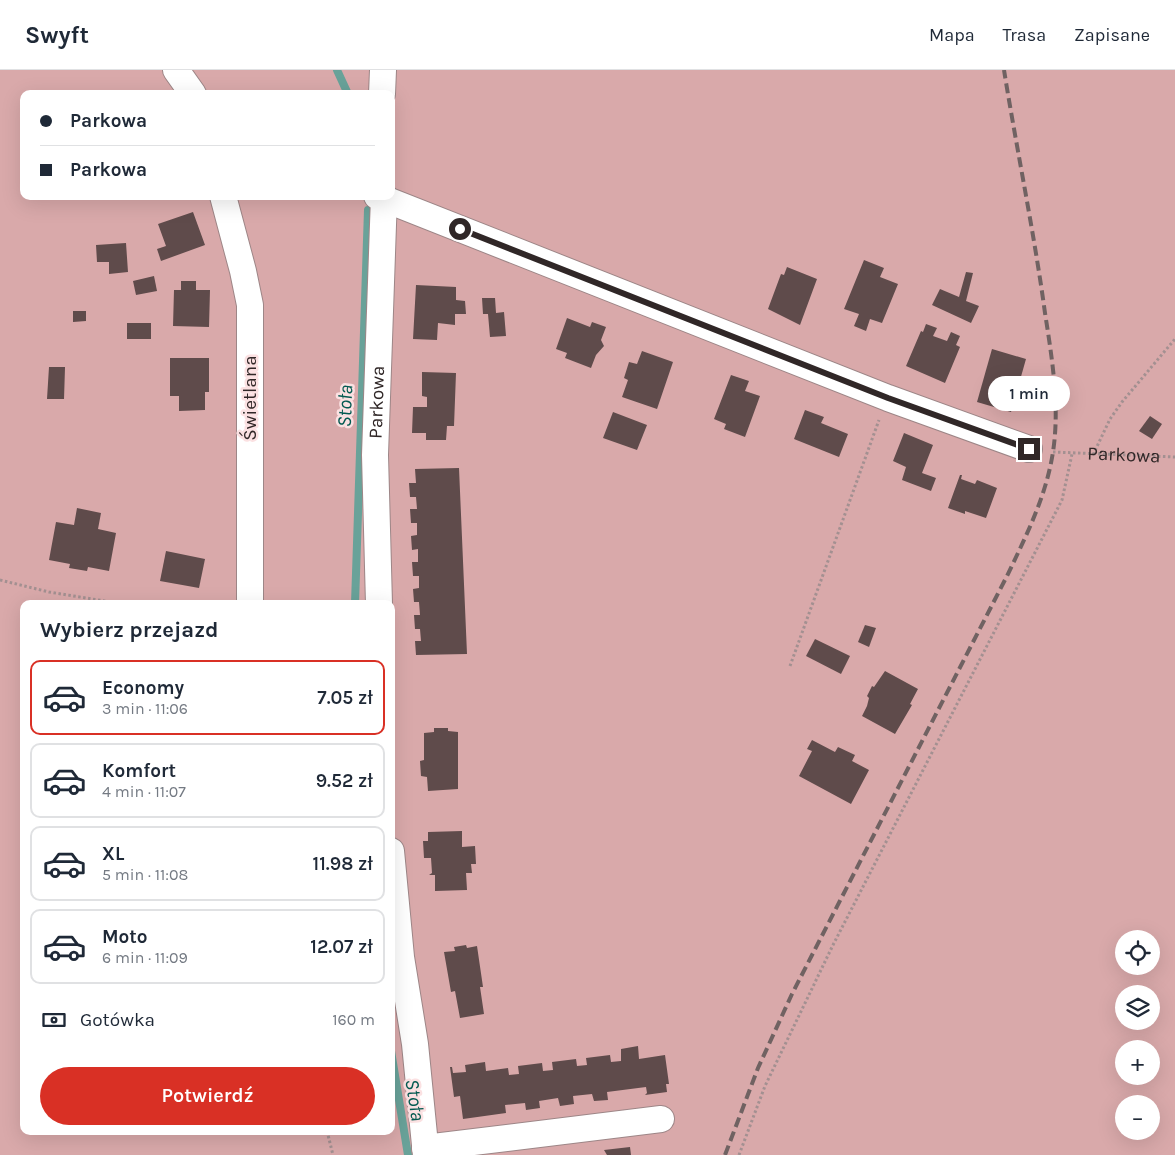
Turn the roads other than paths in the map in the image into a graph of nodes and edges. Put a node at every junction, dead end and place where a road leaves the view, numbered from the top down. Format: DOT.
graph roads {
  1 [pos="176,70"];
  2 [pos="383,70"];
  3 [pos="190,90"];
  4 [pos="382,90"];
  5 [pos="224,200"];
  6 [pos="382,200"];
  7 [pos="390,200"];
  8 [pos="1029,449"];
  9 [pos="250,600"];
  10 [pos="379,600"];
  11 [pos="395,894"];
  12 [pos="661,1119"];
  13 [pos="426,1152"];
  1 -- 3 [label="street"];
  2 -- 4 [label="street"];
  5 -- 9 [label="street, Świetlana"];
  6 -- 10 [label="street, Parkowa"];
  7 -- 8 [label="street, Parkowa"];
  11 -- 13 [label="street"];
  12 -- 13 [label="street"];
}
